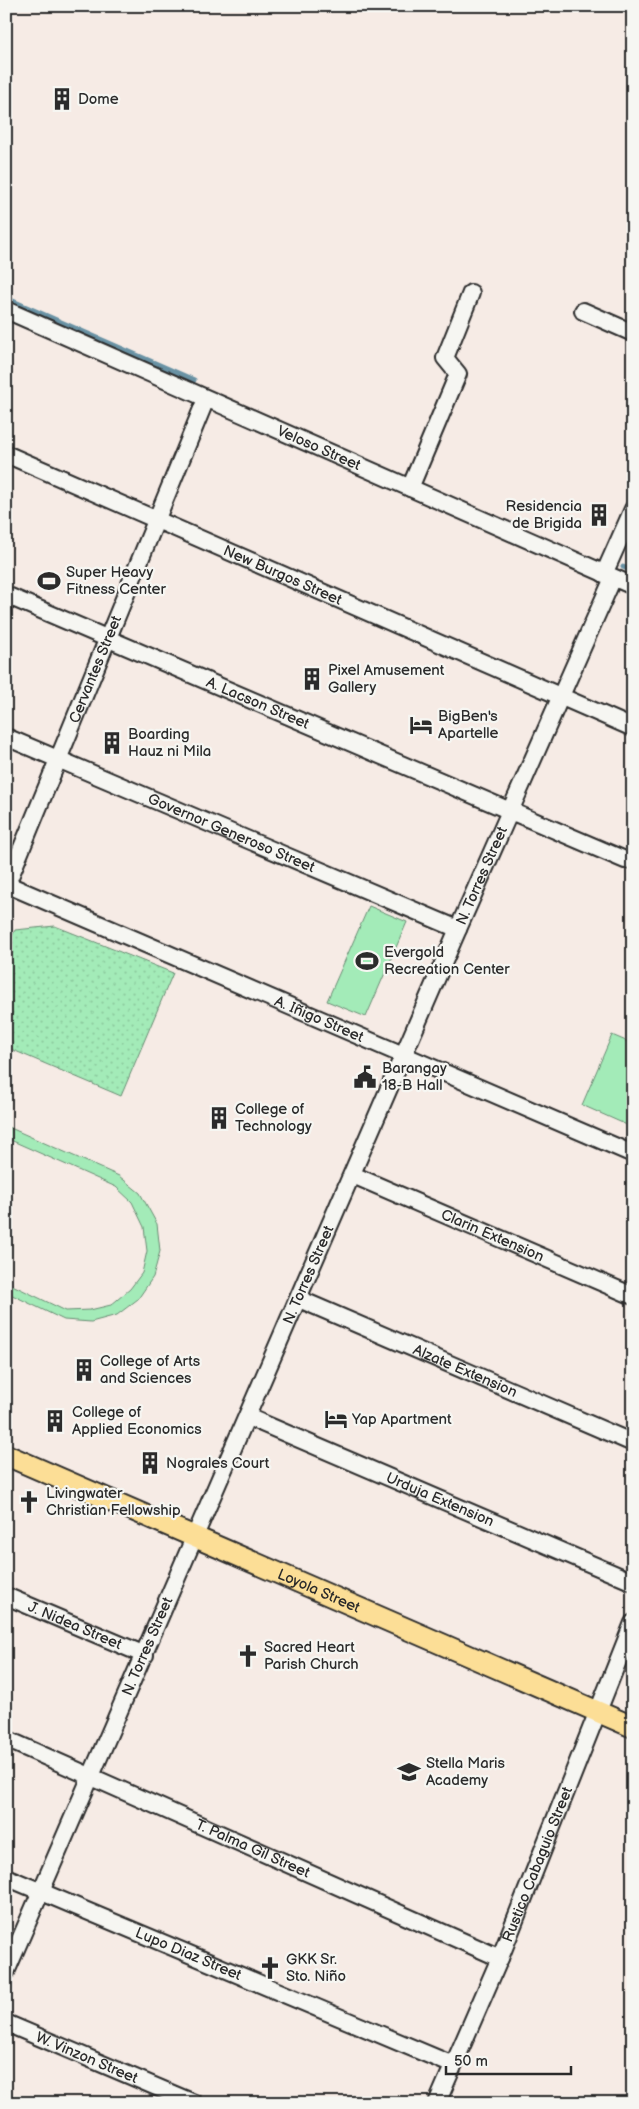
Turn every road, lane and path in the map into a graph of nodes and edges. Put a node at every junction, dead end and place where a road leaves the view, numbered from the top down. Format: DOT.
graph roads {
  1 [pos="471,294"];
  2 [pos="6,310"];
  3 [pos="583,311"];
  4 [pos="633,333"];
  5 [pos="206,398"];
  6 [pos="6,454"];
  7 [pos="410,488"];
  8 [pos="633,509"];
  9 [pos="156,519"];
  10 [pos="609,576"];
  11 [pos="633,586"];
  12 [pos="6,595"];
  13 [pos="106,639"];
  14 [pos="561,697"];
  15 [pos="633,728"];
  16 [pos="6,737"];
  17 [pos="57,759"];
  18 [pos="509,812"];
  19 [pos="625,860"];
  20 [pos="7,884"];
  21 [pos="458,929"];
  22 [pos="404,1056"];
  23 [pos="633,1154"];
  24 [pos="353,1175"];
  25 [pos="633,1296"];
  26 [pos="299,1299"];
  27 [pos="248,1416"];
  28 [pos="633,1443"];
  29 [pos="6,1455"];
  30 [pos="195,1537"];
  31 [pos="633,1582"];
  32 [pos="6,1596"];
  33 [pos="633,1623"];
  34 [pos="145,1655"];
  35 [pos="598,1712"];
  36 [pos="633,1727"];
  37 [pos="6,1739"];
  38 [pos="90,1775"];
  39 [pos="6,1877"];
  40 [pos="42,1892"];
  41 [pos="500,1958"];
  42 [pos="6,1972"];
  43 [pos="6,2023"];
  44 [pos="453,2066"];
  45 [pos="194,2103"];
  46 [pos="437,2103"];
  1 -- 7 [label="street"];
  2 -- 5 [label="street, Veloso Street"];
  3 -- 4 [label="street"];
  5 -- 7 [label="street, Veloso Street"];
  5 -- 9 [label="street, Cervantes Street"];
  6 -- 9 [label="street, New Burgos Street"];
  7 -- 10 [label="street, Veloso Street"];
  8 -- 10 [label="street, N. Torres Street"];
  9 -- 13 [label="street, Cervantes Street"];
  9 -- 14 [label="street, New Burgos Street"];
  10 -- 11 [label="street, Veloso Street"];
  10 -- 14 [label="street, N. Torres Street"];
  12 -- 13 [label="street, A. Lacson Street"];
  13 -- 17 [label="street, Cervantes Street"];
  13 -- 18 [label="street, A. Lacson Street"];
  14 -- 15 [label="street, New Burgos Street"];
  14 -- 18 [label="street, N. Torres Street"];
  16 -- 17 [label="street, Governor Generoso Street"];
  17 -- 20 [label="street, Cervantes Street"];
  17 -- 21 [label="street, Governor Generoso Street"];
  18 -- 19 [label="street, A. Lacson Street"];
  18 -- 21 [label="street, N. Torres Street"];
  20 -- 22 [label="street, A. Iñigo Street"];
  21 -- 22 [label="street, N. Torres Street"];
  22 -- 23 [label="street, A. Iñigo Street"];
  22 -- 24 [label="street, N. Torres Street"];
  24 -- 25 [label="street, Clarin Extension"];
  24 -- 26 [label="street, N. Torres Street"];
  26 -- 27 [label="street, N. Torres Street"];
  26 -- 28 [label="street, Alzate Extension"];
  27 -- 30 [label="street, N. Torres Street"];
  27 -- 31 [label="street, Urduja Extension"];
  29 -- 30 [label="main road, Loyola Street"];
  30 -- 34 [label="street, N. Torres Street"];
  30 -- 35 [label="main road, Loyola Street"];
  32 -- 34 [label="street, J. Nidea Street"];
  33 -- 35 [label="street, Rustico Cabaguio Street"];
  34 -- 38 [label="street, N. Torres Street"];
  35 -- 36 [label="main road, Loyola Street"];
  35 -- 41 [label="street, Rustico Cabaguio Street"];
  37 -- 38 [label="street, T. Palma Gil Street"];
  38 -- 40 [label="street, N. Torres Street"];
  38 -- 41 [label="street, T. Palma Gil Street"];
  39 -- 40 [label="street, Lupo Diaz Street"];
  40 -- 42 [label="street, N. Torres Street"];
  40 -- 44 [label="street, Lupo Diaz Street"];
  41 -- 44 [label="street, Rustico Cabaguio Street"];
  43 -- 45 [label="street, W. Vinzon Street"];
  44 -- 46 [label="street, Rustico Cabaguio Street"];
}
